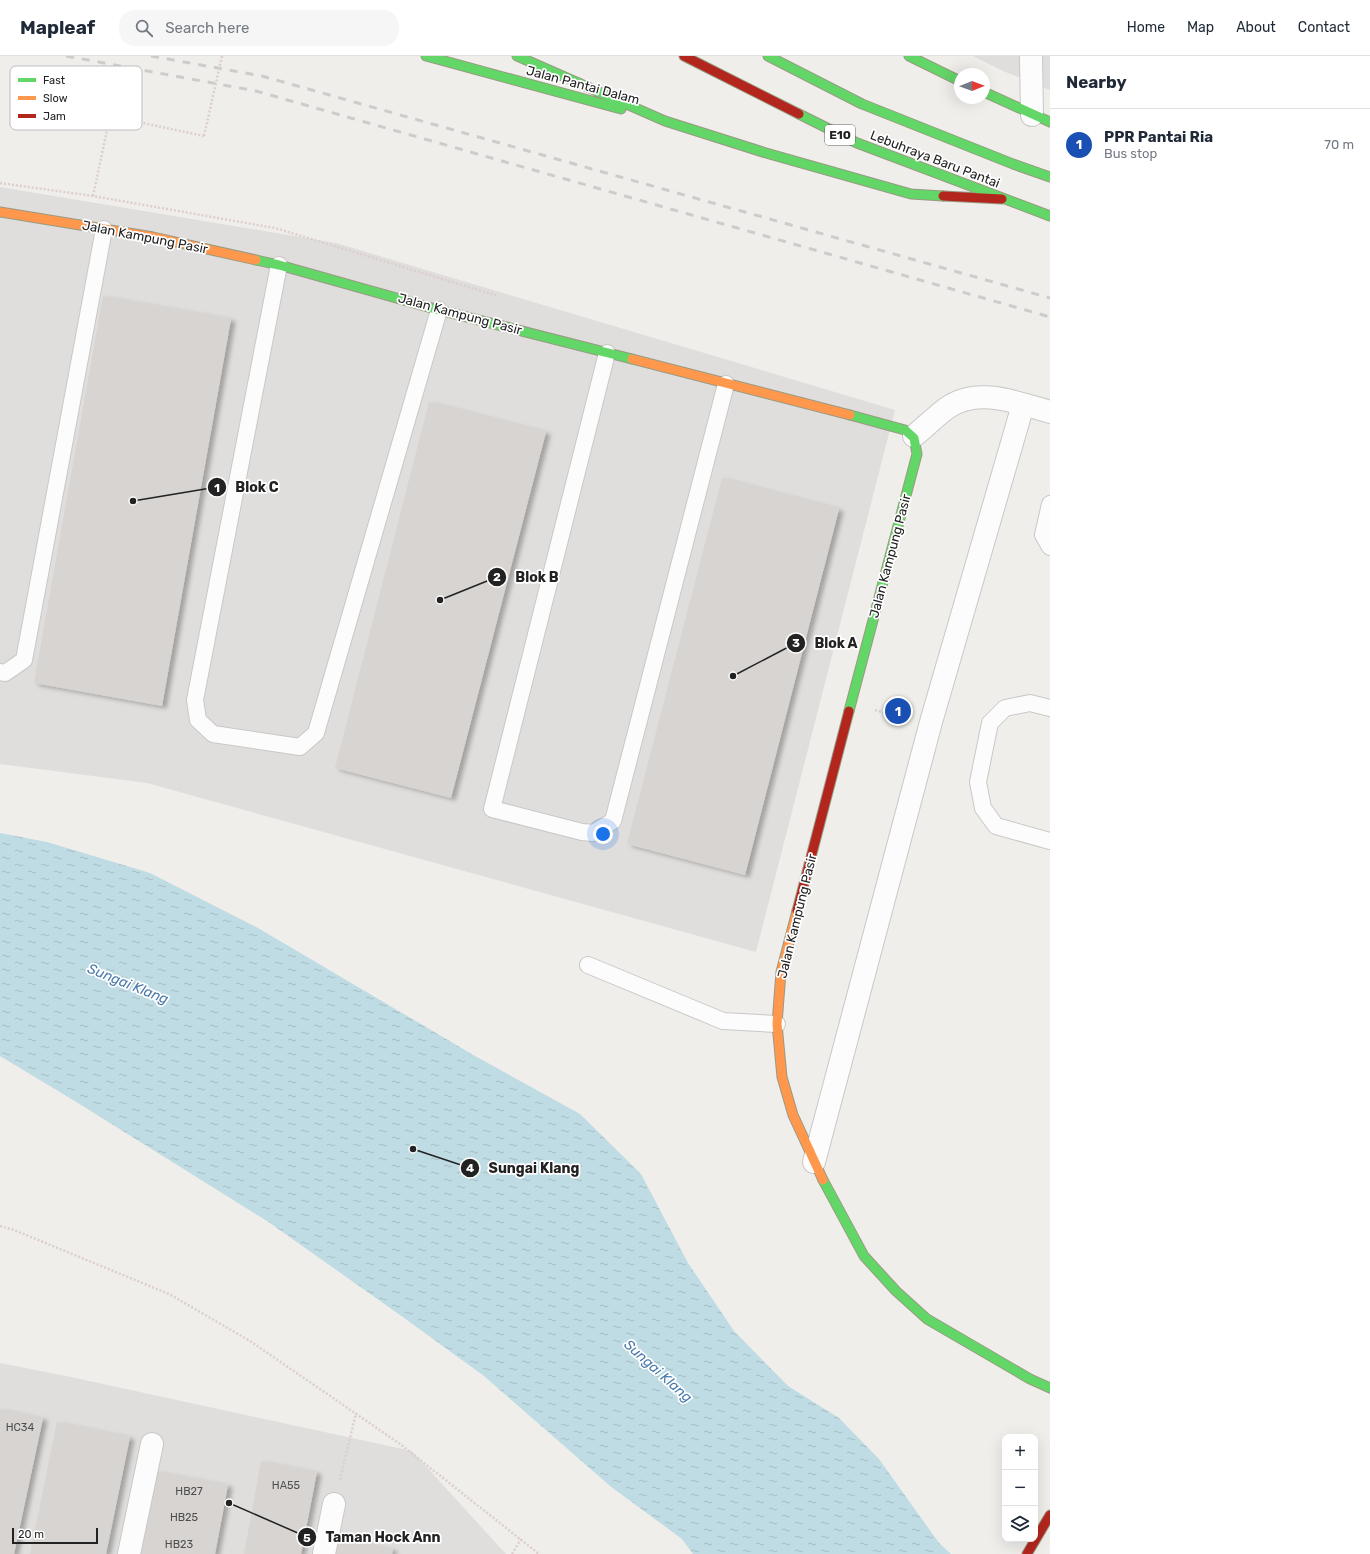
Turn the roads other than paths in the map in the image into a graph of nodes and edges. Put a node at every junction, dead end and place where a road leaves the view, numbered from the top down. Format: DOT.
graph roads {
  1 [pos="426,56"];
  2 [pos="517,56"];
  3 [pos="684,56"];
  4 [pos="768,56"];
  5 [pos="909,56"];
  6 [pos="1031,56"];
  7 [pos="954,78"];
  8 [pos="990,95"];
  9 [pos="1041,119"];
  10 [pos="665,121"];
  11 [pos="1050,177"];
  12 [pos="1002,199"];
  13 [pos="0,212"];
  14 [pos="1050,216"];
  15 [pos="104,229"];
  16 [pos="279,265"];
  17 [pos="439,310"];
  18 [pos="607,353"];
  19 [pos="726,384"];
  20 [pos="1023,405"];
  21 [pos="1050,412"];
  22 [pos="914,436"];
  23 [pos="1050,504"];
  24 [pos="1050,547"];
  25 [pos="0,672"];
  26 [pos="1050,708"];
  27 [pos="1050,841"];
  28 [pos="588,965"];
  29 [pos="778,1024"];
  30 [pos="814,1162"];
  31 [pos="1050,1388"];
  32 [pos="152,1444"];
  33 [pos="334,1504"];
  34 [pos="1050,1515"];
  35 [pos="129,1554"];
  36 [pos="324,1554"];
  37 [pos="1027,1554"];
  1 -- 10 [label="main road, Jalan Pantai Dalam"];
  2 -- 10 [label="main road"];
  3 -- 12 [label="main road, Lebuhraya Baru Pantai / E10"];
  4 -- 11 [label="main road, Lebuhraya Baru Pantai"];
  5 -- 7 [label="main road"];
  6 -- 9 [label="street"];
  8 -- 9 [label="main road"];
  10 -- 12 [label="main road"];
  12 -- 14 [label="main road, Lebuhraya Baru Pantai / E10"];
  13 -- 15 [label="main road, Jalan Kampung Pasir"];
  15 -- 16 [label="main road, Jalan Kampung Pasir"];
  15 -- 25 [label="lane"];
  16 -- 17 [label="main road, Jalan Kampung Pasir"];
  16 -- 17 [label="lane"];
  17 -- 18 [label="main road, Jalan Kampung Pasir"];
  18 -- 19 [label="main road, Jalan Kampung Pasir"];
  18 -- 19 [label="lane"];
  19 -- 22 [label="main road, Jalan Kampung Pasir"];
  20 -- 21 [label="street"];
  20 -- 22 [label="street"];
  20 -- 30 [label="street"];
  22 -- 29 [label="main road, Jalan Kampung Pasir"];
  23 -- 24 [label="lane"];
  26 -- 27 [label="lane"];
  28 -- 29 [label="lane"];
  29 -- 30 [label="main road, Jalan Kampung Pasir"];
  30 -- 31 [label="main road, Jalan Kampung Pasir"];
  32 -- 35 [label="street"];
  33 -- 36 [label="street"];
  34 -- 37 [label="main road"];
}
